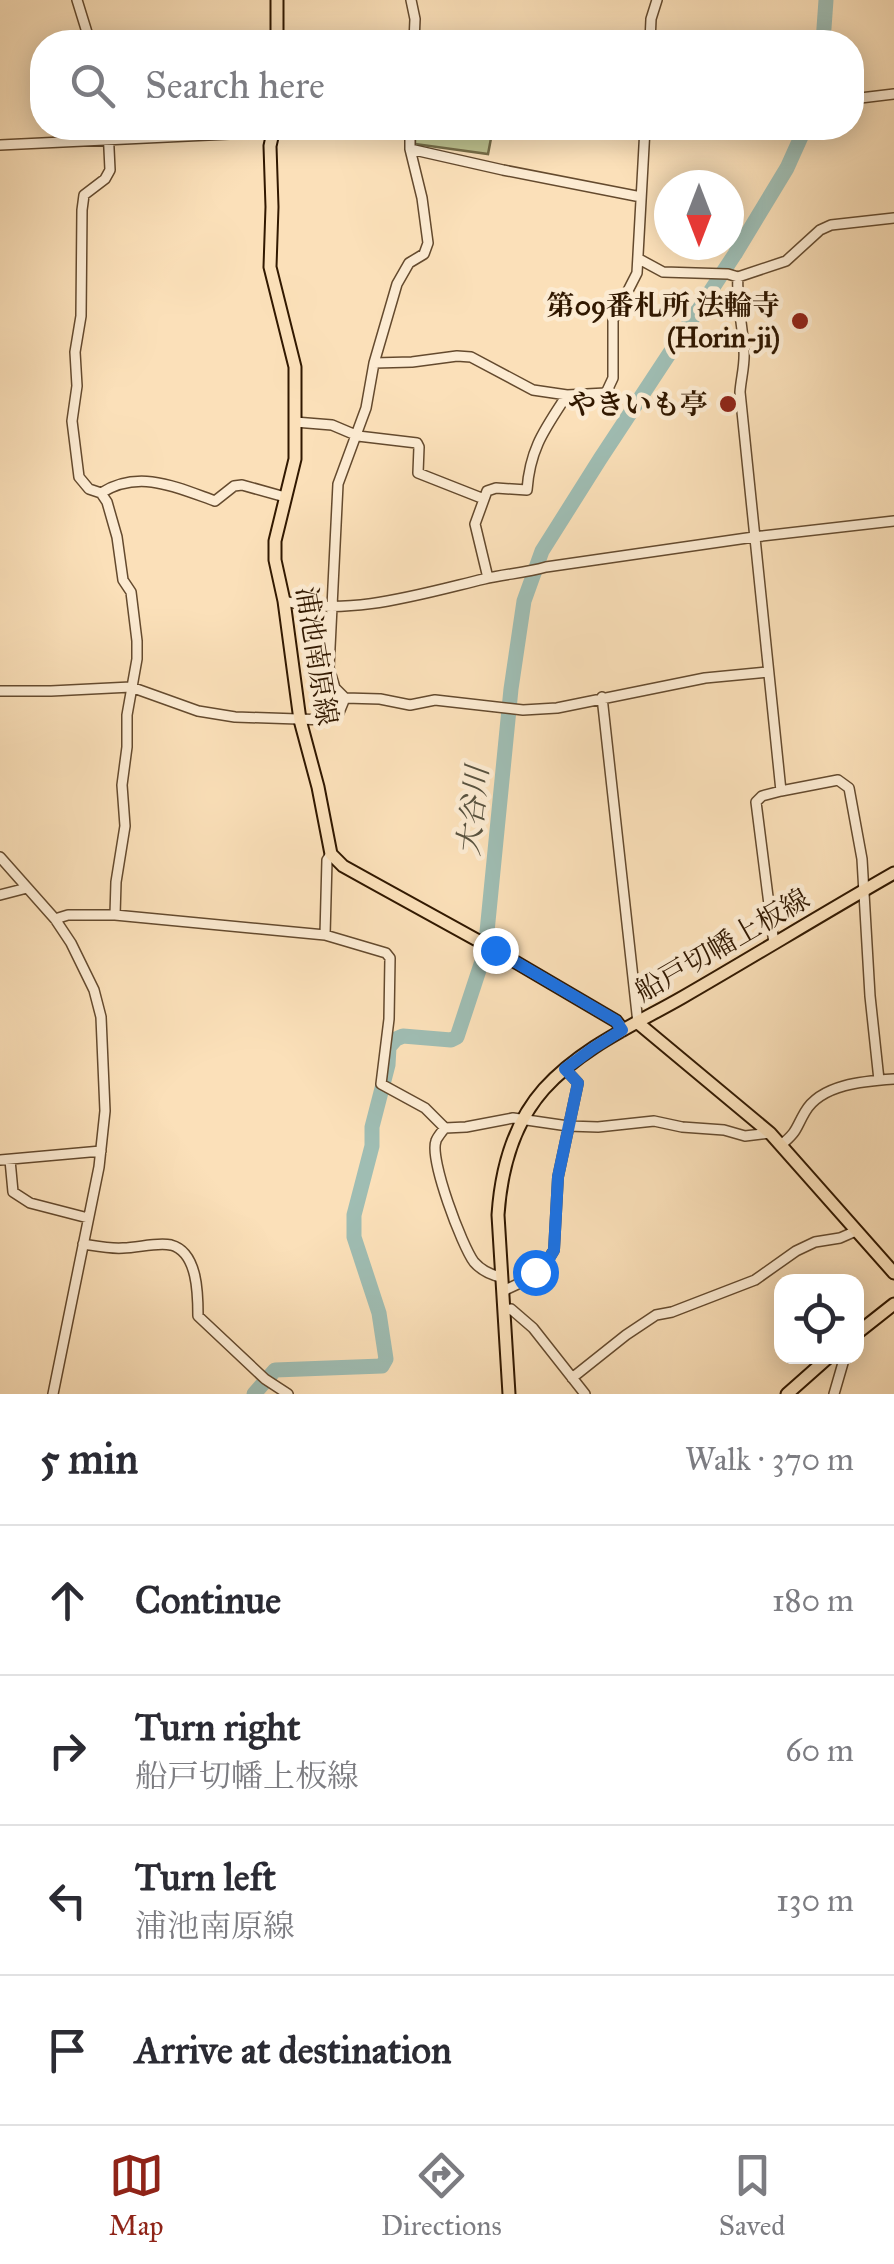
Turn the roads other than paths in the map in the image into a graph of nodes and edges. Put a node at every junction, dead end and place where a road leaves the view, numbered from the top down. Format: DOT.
graph roads {
  1 [pos="77,0"];
  2 [pos="277,0"];
  3 [pos="411,0"];
  4 [pos="657,0"];
  5 [pos="86,30"];
  6 [pos="277,30"];
  7 [pos="414,30"];
  8 [pos="651,30"];
  9 [pos="894,94"];
  10 [pos="864,98"];
  11 [pos="108,140"];
  12 [pos="272,140"];
  13 [pos="410,140"];
  14 [pos="644,140"];
  15 [pos="0,145"];
  16 [pos="410,149"];
  17 [pos="641,197"];
  18 [pos="894,218"];
  19 [pos="639,259"];
  20 [pos="729,275"];
  21 [pos="374,363"];
  22 [pos="567,395"];
  23 [pos="295,422"];
  24 [pos="358,436"];
  25 [pos="101,493"];
  26 [pos="285,497"];
  27 [pos="484,499"];
  28 [pos="894,520"];
  29 [pos="754,537"];
  30 [pos="488,578"];
  31 [pos="284,601"];
  32 [pos="331,608"];
  33 [pos="768,672"];
  34 [pos="131,686"];
  35 [pos="0,691"];
  36 [pos="602,697"];
  37 [pos="345,698"];
  38 [pos="300,720"];
  39 [pos="781,791"];
  40 [pos="331,854"];
  41 [pos="0,857"];
  42 [pos="894,873"];
  43 [pos="27,888"];
  44 [pos="865,890"];
  45 [pos="0,894"];
  46 [pos="115,915"];
  47 [pos="54,919"];
  48 [pos="325,936"];
  49 [pos="774,944"];
  50 [pos="638,1023"];
  51 [pos="622,1030"];
  52 [pos="565,1069"];
  53 [pos="894,1079"];
  54 [pos="880,1080"];
  55 [pos="524,1118"];
  56 [pos="568,1126"];
  57 [pos="445,1128"];
  58 [pos="770,1133"];
  59 [pos="781,1145"];
  60 [pos="100,1151"];
  61 [pos="5,1160"];
  62 [pos="88,1218"];
  63 [pos="856,1231"];
  64 [pos="82,1244"];
  65 [pos="894,1273"];
  66 [pos="501,1276"];
  67 [pos="503,1291"];
  68 [pos="894,1304"];
  69 [pos="504,1310"];
  70 [pos="864,1328"];
  71 [pos="821,1364"];
  72 [pos="843,1364"];
  73 [pos="572,1378"];
  74 [pos="53,1389"];
  75 [pos="288,1394"];
  76 [pos="509,1394"];
  77 [pos="585,1394"];
  78 [pos="786,1394"];
  79 [pos="834,1394"];
  1 -- 5 [label="street"];
  2 -- 6 [label="main road"];
  3 -- 7 [label="street"];
  4 -- 8 [label="street"];
  9 -- 10 [label="street"];
  11 -- 15 [label="street"];
  11 -- 25 [label="street"];
  12 -- 23 [label="main road, 浦池南原線"];
  13 -- 16 [label="street"];
  14 -- 17 [label="street"];
  16 -- 17 [label="street"];
  16 -- 21 [label="street"];
  17 -- 19 [label="street"];
  18 -- 20 [label="street"];
  19 -- 20 [label="street"];
  19 -- 22 [label="street"];
  20 -- 29 [label="street"];
  21 -- 22 [label="street"];
  21 -- 24 [label="street"];
  22 -- 27 [label="street"];
  23 -- 24 [label="street"];
  23 -- 26 [label="main road, 浦池南原線"];
  24 -- 27 [label="street"];
  24 -- 32 [label="street"];
  25 -- 26 [label="street"];
  25 -- 34 [label="street"];
  26 -- 31 [label="main road, 浦池南原線"];
  27 -- 30 [label="street"];
  28 -- 29 [label="street"];
  29 -- 30 [label="street"];
  29 -- 33 [label="street"];
  30 -- 32 [label="street"];
  31 -- 32 [label="street"];
  31 -- 38 [label="main road, 浦池南原線"];
  32 -- 37 [label="street"];
  33 -- 36 [label="street"];
  33 -- 39 [label="street"];
  34 -- 35 [label="street"];
  34 -- 38 [label="street"];
  34 -- 46 [label="street"];
  36 -- 37 [label="street"];
  36 -- 50 [label="street"];
  37 -- 38 [label="street"];
  38 -- 40 [label="main road, 浦池南原線"];
  39 -- 44 [label="street"];
  39 -- 49 [label="street"];
  40 -- 48 [label="street"];
  40 -- 51 [label="main road"];
  41 -- 43 [label="street"];
  42 -- 44 [label="main road, 船戸切幡上板線"];
  43 -- 45 [label="street"];
  43 -- 47 [label="street"];
  44 -- 49 [label="main road, 船戸切幡上板線"];
  44 -- 54 [label="street"];
  46 -- 47 [label="street"];
  46 -- 48 [label="street"];
  47 -- 60 [label="street"];
  48 -- 57 [label="street"];
  49 -- 50 [label="main road, 船戸切幡上板線"];
  50 -- 51 [label="main road, 船戸切幡上板線"];
  50 -- 58 [label="main road"];
  51 -- 52 [label="main road, 船戸切幡上板線"];
  52 -- 55 [label="main road, 船戸切幡上板線"];
  52 -- 56 [label="street"];
  53 -- 54 [label="street"];
  54 -- 59 [label="street"];
  55 -- 56 [label="street"];
  55 -- 57 [label="street"];
  55 -- 66 [label="main road, 船戸切幡上板線"];
  56 -- 58 [label="street"];
  56 -- 67 [label="street"];
  57 -- 66 [label="street"];
  58 -- 59 [label="main road"];
  59 -- 63 [label="main road"];
  60 -- 61 [label="street"];
  60 -- 62 [label="street"];
  61 -- 62 [label="street"];
  62 -- 64 [label="street"];
  63 -- 65 [label="main road"];
  63 -- 73 [label="street"];
  64 -- 74 [label="street"];
  64 -- 75 [label="street"];
  66 -- 67 [label="main road, 船戸切幡上板線"];
  67 -- 69 [label="main road, 船戸切幡上板線"];
  68 -- 70 [label="main road"];
  69 -- 73 [label="street"];
  69 -- 76 [label="main road, 船戸切幡上板線"];
  71 -- 78 [label="main road"];
  72 -- 79 [label="street"];
  73 -- 77 [label="street"];
}
